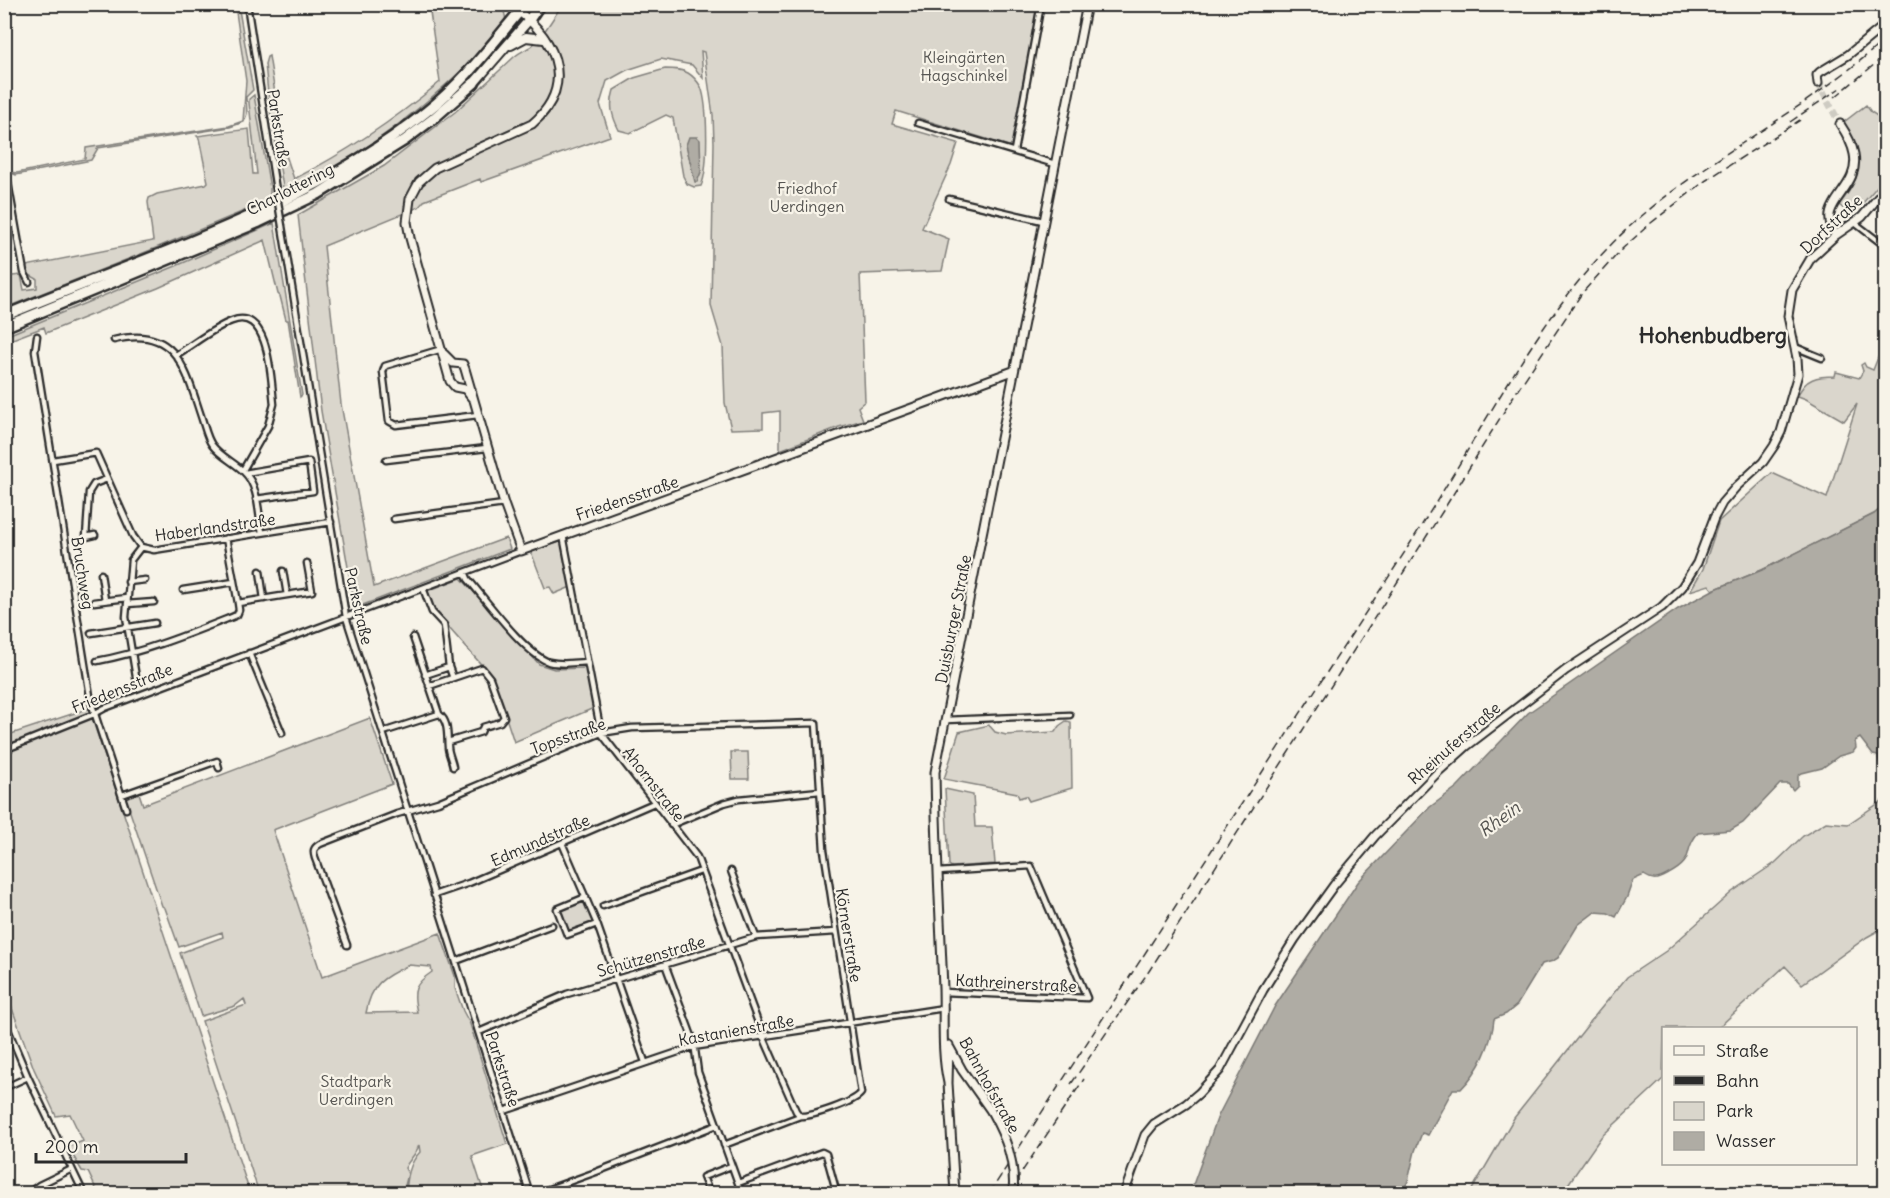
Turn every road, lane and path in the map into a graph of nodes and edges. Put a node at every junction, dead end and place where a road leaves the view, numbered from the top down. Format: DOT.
graph roads {
  1 [pos="247,4"];
  2 [pos="507,4"];
  3 [pos="540,4"];
  4 [pos="1041,4"];
  5 [pos="1063,4"];
  6 [pos="1087,7"];
  7 [pos="522,9"];
  8 [pos="529,20"];
  9 [pos="1886,24"];
  10 [pos="544,39"];
  11 [pos="507,47"];
  12 [pos="474,83"];
  13 [pos="1818,83"];
  14 [pos="918,123"];
  15 [pos="1840,124"];
  16 [pos="1014,151"];
  17 [pos="4,160"];
  18 [pos="1055,164"];
  19 [pos="1886,188"];
  20 [pos="949,199"];
  21 [pos="1043,221"];
  22 [pos="1856,223"];
  23 [pos="1836,235"];
  24 [pos="1886,247"];
  25 [pos="28,282"];
  26 [pos="63,291"];
  27 [pos="4,311"];
  28 [pos="4,316"];
  29 [pos="4,327"];
  30 [pos="37,336"];
  31 [pos="114,340"];
  32 [pos="1795,347"];
  33 [pos="443,352"];
  34 [pos="176,355"];
  35 [pos="1822,357"];
  36 [pos="453,363"];
  37 [pos="447,369"];
  38 [pos="1013,371"];
  39 [pos="469,380"];
  40 [pos="455,387"];
  41 [pos="473,400"];
  42 [pos="478,415"];
  43 [pos="488,448"];
  44 [pos="53,460"];
  45 [pos="386,460"];
  46 [pos="244,472"];
  47 [pos="107,478"];
  48 [pos="1744,479"];
  49 [pos="256,499"];
  50 [pos="504,504"];
  51 [pos="394,519"];
  52 [pos="331,522"];
  53 [pos="262,532"];
  54 [pos="95,535"];
  55 [pos="563,535"];
  56 [pos="226,538"];
  57 [pos="141,547"];
  58 [pos="521,551"];
  59 [pos="308,562"];
  60 [pos="260,571"];
  61 [pos="283,571"];
  62 [pos="465,572"];
  63 [pos="101,574"];
  64 [pos="145,580"];
  65 [pos="128,582"];
  66 [pos="234,582"];
  67 [pos="423,588"];
  68 [pos="183,590"];
  69 [pos="287,595"];
  70 [pos="264,599"];
  71 [pos="105,600"];
  72 [pos="127,601"];
  73 [pos="94,602"];
  74 [pos="154,602"];
  75 [pos="238,603"];
  76 [pos="346,617"];
  77 [pos="155,623"];
  78 [pos="126,627"];
  79 [pos="91,633"];
  80 [pos="413,638"];
  81 [pos="132,653"];
  82 [pos="249,653"];
  83 [pos="97,661"];
  84 [pos="587,662"];
  85 [pos="449,667"];
  86 [pos="425,675"];
  87 [pos="453,678"];
  88 [pos="137,684"];
  89 [pos="429,686"];
  90 [pos="94,714"];
  91 [pos="439,714"];
  92 [pos="1070,715"];
  93 [pos="946,720"];
  94 [pos="816,723"];
  95 [pos="383,732"];
  96 [pos="282,733"];
  97 [pos="601,734"];
  98 [pos="448,742"];
  99 [pos="4,750"];
  100 [pos="453,766"];
  101 [pos="219,768"];
  102 [pos="820,791"];
  103 [pos="122,795"];
  104 [pos="654,803"];
  105 [pos="126,809"];
  106 [pos="408,811"];
  107 [pos="671,825"];
  108 [pos="562,843"];
  109 [pos="701,871"];
  110 [pos="731,871"];
  111 [pos="938,872"];
  112 [pos="434,895"];
  113 [pos="586,897"];
  114 [pos="592,910"];
  115 [pos="597,924"];
  116 [pos="552,925"];
  117 [pos="836,932"];
  118 [pos="756,937"];
  119 [pos="347,945"];
  120 [pos="729,946"];
  121 [pos="456,961"];
  122 [pos="665,964"];
  123 [pos="616,979"];
  124 [pos="943,992"];
  125 [pos="944,1008"];
  126 [pos="4,1020"];
  127 [pos="850,1023"];
  128 [pos="945,1025"];
  129 [pos="478,1032"];
  130 [pos="763,1036"];
  131 [pos="949,1045"];
  132 [pos="693,1047"];
  133 [pos="645,1062"];
  134 [pos="962,1070"];
  135 [pos="948,1074"];
  136 [pos="28,1077"];
  137 [pos="948,1083"];
  138 [pos="4,1088"];
  139 [pos="504,1111"];
  140 [pos="800,1116"];
  141 [pos="717,1125"];
  142 [pos="724,1145"];
  143 [pos="731,1166"];
  144 [pos="72,1169"];
  145 [pos="738,1183"];
  146 [pos="27,1194"];
  147 [pos="84,1194"];
  148 [pos="530,1194"];
  149 [pos="535,1194"];
  150 [pos="710,1194"];
  151 [pos="742,1194"];
  152 [pos="837,1194"];
  153 [pos="955,1194"];
  154 [pos="1013,1194"];
  155 [pos="1124,1194"];
  1 -- 52 [label="street, Parkstraße, bridge"];
  2 -- 7 [label="main road"];
  3 -- 8 [label="highway, Charlottering"];
  4 -- 16 [label="street"];
  5 -- 6 [label="street, Duisburger Straße"];
  6 -- 18 [label="main road, Duisburger Straße"];
  7 -- 8 [label="main road"];
  7 -- 26 [label="highway, Charlottering"];
  8 -- 10 [label="main road"];
  8 -- 11 [label="main road, Charlottering"];
  9 -- 13 [label="main road"];
  10 -- 11 [label="main road"];
  10 -- 33 [label="main road"];
  11 -- 12 [label="main road, Charlottering"];
  12 -- 29 [label="highway, Charlottering"];
  14 -- 16 [label="street"];
  15 -- 23 [label="main road"];
  16 -- 18 [label="street"];
  17 -- 25 [label="street"];
  18 -- 21 [label="main road, Duisburger Straße"];
  19 -- 22 [label="main road, Dorfstraße"];
  20 -- 21 [label="street"];
  21 -- 38 [label="main road, Duisburger Straße"];
  22 -- 23 [label="main road, Dorfstraße"];
  22 -- 24 [label="street"];
  23 -- 32 [label="main road, Dorfstraße"];
  26 -- 27 [label="highway"];
  26 -- 28 [label="highway, Charlottering"];
  30 -- 44 [label="street, Bruchweg"];
  31 -- 34 [label="street"];
  32 -- 35 [label="street"];
  32 -- 48 [label="main road, Dorfstraße"];
  33 -- 36 [label="main road"];
  33 -- 37 [label="main road"];
  33 -- 42 [label="street"];
  34 -- 46 [label="street"];
  34 -- 46 [label="street"];
  36 -- 37 [label="main road"];
  36 -- 39 [label="main road"];
  37 -- 40 [label="main road"];
  38 -- 55 [label="main road, Friedensstraße"];
  38 -- 93 [label="main road, Duisburger Straße"];
  39 -- 40 [label="main road"];
  39 -- 41 [label="main road"];
  40 -- 41 [label="main road"];
  41 -- 42 [label="main road"];
  42 -- 43 [label="main road"];
  43 -- 45 [label="street"];
  43 -- 50 [label="main road"];
  44 -- 47 [label="street"];
  44 -- 90 [label="street, Bruchweg"];
  46 -- 49 [label="street"];
  46 -- 49 [label="street"];
  47 -- 54 [label="street"];
  47 -- 57 [label="street"];
  48 -- 155 [label="main road, Rheinuferstraße"];
  49 -- 53 [label="street"];
  50 -- 51 [label="street"];
  50 -- 58 [label="main road"];
  52 -- 53 [label="street, Haberlandstraße"];
  52 -- 76 [label="street, Parkstraße"];
  53 -- 56 [label="street, Haberlandstraße"];
  55 -- 58 [label="main road, Friedensstraße"];
  55 -- 84 [label="street, Ahornstraße"];
  56 -- 57 [label="street, Haberlandstraße"];
  56 -- 66 [label="street"];
  57 -- 65 [label="street, Haberlandstraße"];
  58 -- 62 [label="street, Friedensstraße"];
  59 -- 69 [label="street"];
  60 -- 70 [label="street"];
  61 -- 69 [label="street"];
  62 -- 67 [label="street, Friedensstraße"];
  62 -- 84 [label="street"];
  63 -- 71 [label="street"];
  64 -- 65 [label="street"];
  65 -- 72 [label="street, Haberlandstraße"];
  66 -- 68 [label="street"];
  66 -- 75 [label="street"];
  67 -- 76 [label="street, Friedensstraße"];
  67 -- 85 [label="street"];
  69 -- 70 [label="street"];
  70 -- 75 [label="street"];
  71 -- 72 [label="street"];
  71 -- 73 [label="street"];
  72 -- 74 [label="street"];
  72 -- 78 [label="street, Haberlandstraße"];
  75 -- 81 [label="street"];
  76 -- 82 [label="street, Friedensstraße"];
  76 -- 95 [label="street, Parkstraße"];
  77 -- 78 [label="street"];
  78 -- 79 [label="street"];
  78 -- 81 [label="street, Haberlandstraße"];
  80 -- 86 [label="street"];
  81 -- 83 [label="street"];
  81 -- 88 [label="street, Haberlandstraße"];
  82 -- 90 [label="street, Friedensstraße"];
  82 -- 96 [label="street"];
  84 -- 97 [label="street, Ahornstraße"];
  85 -- 86 [label="street"];
  85 -- 87 [label="street"];
  86 -- 89 [label="street"];
  87 -- 89 [label="street"];
  87 -- 98 [label="street"];
  89 -- 91 [label="street"];
  90 -- 99 [label="street, Friedensstraße"];
  90 -- 103 [label="street, Bruchweg"];
  91 -- 95 [label="street"];
  91 -- 98 [label="street"];
  92 -- 93 [label="street"];
  93 -- 111 [label="main road, Duisburger Straße"];
  94 -- 97 [label="street, Topsstraße"];
  94 -- 102 [label="street, Körnerstraße"];
  95 -- 106 [label="street, Parkstraße"];
  97 -- 104 [label="street, Ahornstraße"];
  97 -- 106 [label="street, Topsstraße"];
  98 -- 100 [label="street"];
  101 -- 103 [label="street"];
  102 -- 107 [label="street"];
  102 -- 117 [label="street, Körnerstraße"];
  103 -- 105 [label="street, Bruchweg"];
  104 -- 107 [label="street, Ahornstraße"];
  104 -- 108 [label="street, Edmundstraße"];
  106 -- 112 [label="street, Parkstraße"];
  106 -- 119 [label="street, Topsstraße"];
  107 -- 109 [label="street, Ahornstraße"];
  108 -- 112 [label="street, Edmundstraße"];
  108 -- 113 [label="street"];
  109 -- 114 [label="street"];
  109 -- 120 [label="street, Ahornstraße"];
  110 -- 118 [label="street"];
  111 -- 124 [label="main road, Duisburger Straße"];
  111 -- 124 [label="street, Kathreinerstraße"];
  112 -- 121 [label="street, Parkstraße"];
  113 -- 114 [label="street"];
  113 -- 115 [label="street"];
  114 -- 115 [label="street"];
  115 -- 123 [label="street"];
  116 -- 121 [label="street"];
  117 -- 118 [label="street, Schützenstraße"];
  117 -- 127 [label="street, Körnerstraße"];
  118 -- 120 [label="street, Schützenstraße"];
  120 -- 122 [label="street, Schützenstraße"];
  120 -- 130 [label="street, Ahornstraße"];
  121 -- 129 [label="street, Parkstraße"];
  122 -- 123 [label="street, Schützenstraße"];
  122 -- 132 [label="street"];
  123 -- 129 [label="street, Schützenstraße"];
  123 -- 133 [label="street"];
  124 -- 125 [label="main road, Duisburger Straße"];
  125 -- 127 [label="street, Kastanienstraße"];
  125 -- 128 [label="main road, Duisburger Straße"];
  126 -- 136 [label="street"];
  127 -- 130 [label="street, Kastanienstraße"];
  127 -- 140 [label="street, Körnerstraße"];
  128 -- 131 [label="main road, Bahnhofstraße"];
  128 -- 137 [label="main road, Duisburger Straße"];
  129 -- 139 [label="street, Parkstraße"];
  130 -- 132 [label="street, Kastanienstraße"];
  130 -- 140 [label="street, Ahornstraße"];
  131 -- 134 [label="main road, Bahnhofstraße"];
  131 -- 135 [label="main road, Duisburger Straße"];
  132 -- 133 [label="street, Kastanienstraße"];
  132 -- 141 [label="street"];
  133 -- 139 [label="street, Kastanienstraße"];
  134 -- 135 [label="main road"];
  134 -- 154 [label="main road, Bahnhofstraße, bridge"];
  135 -- 137 [label="main road, Duisburger Straße"];
  136 -- 138 [label="street"];
  136 -- 144 [label="street"];
  137 -- 153 [label="main road, Duisburger Straße"];
  139 -- 148 [label="street, Parkstraße"];
  140 -- 142 [label="street"];
  141 -- 142 [label="street"];
  141 -- 149 [label="street"];
  142 -- 143 [label="street"];
  143 -- 145 [label="street"];
  143 -- 150 [label="street"];
  144 -- 146 [label="street"];
  144 -- 147 [label="street"];
  145 -- 151 [label="street"];
  145 -- 152 [label="street"];
}
